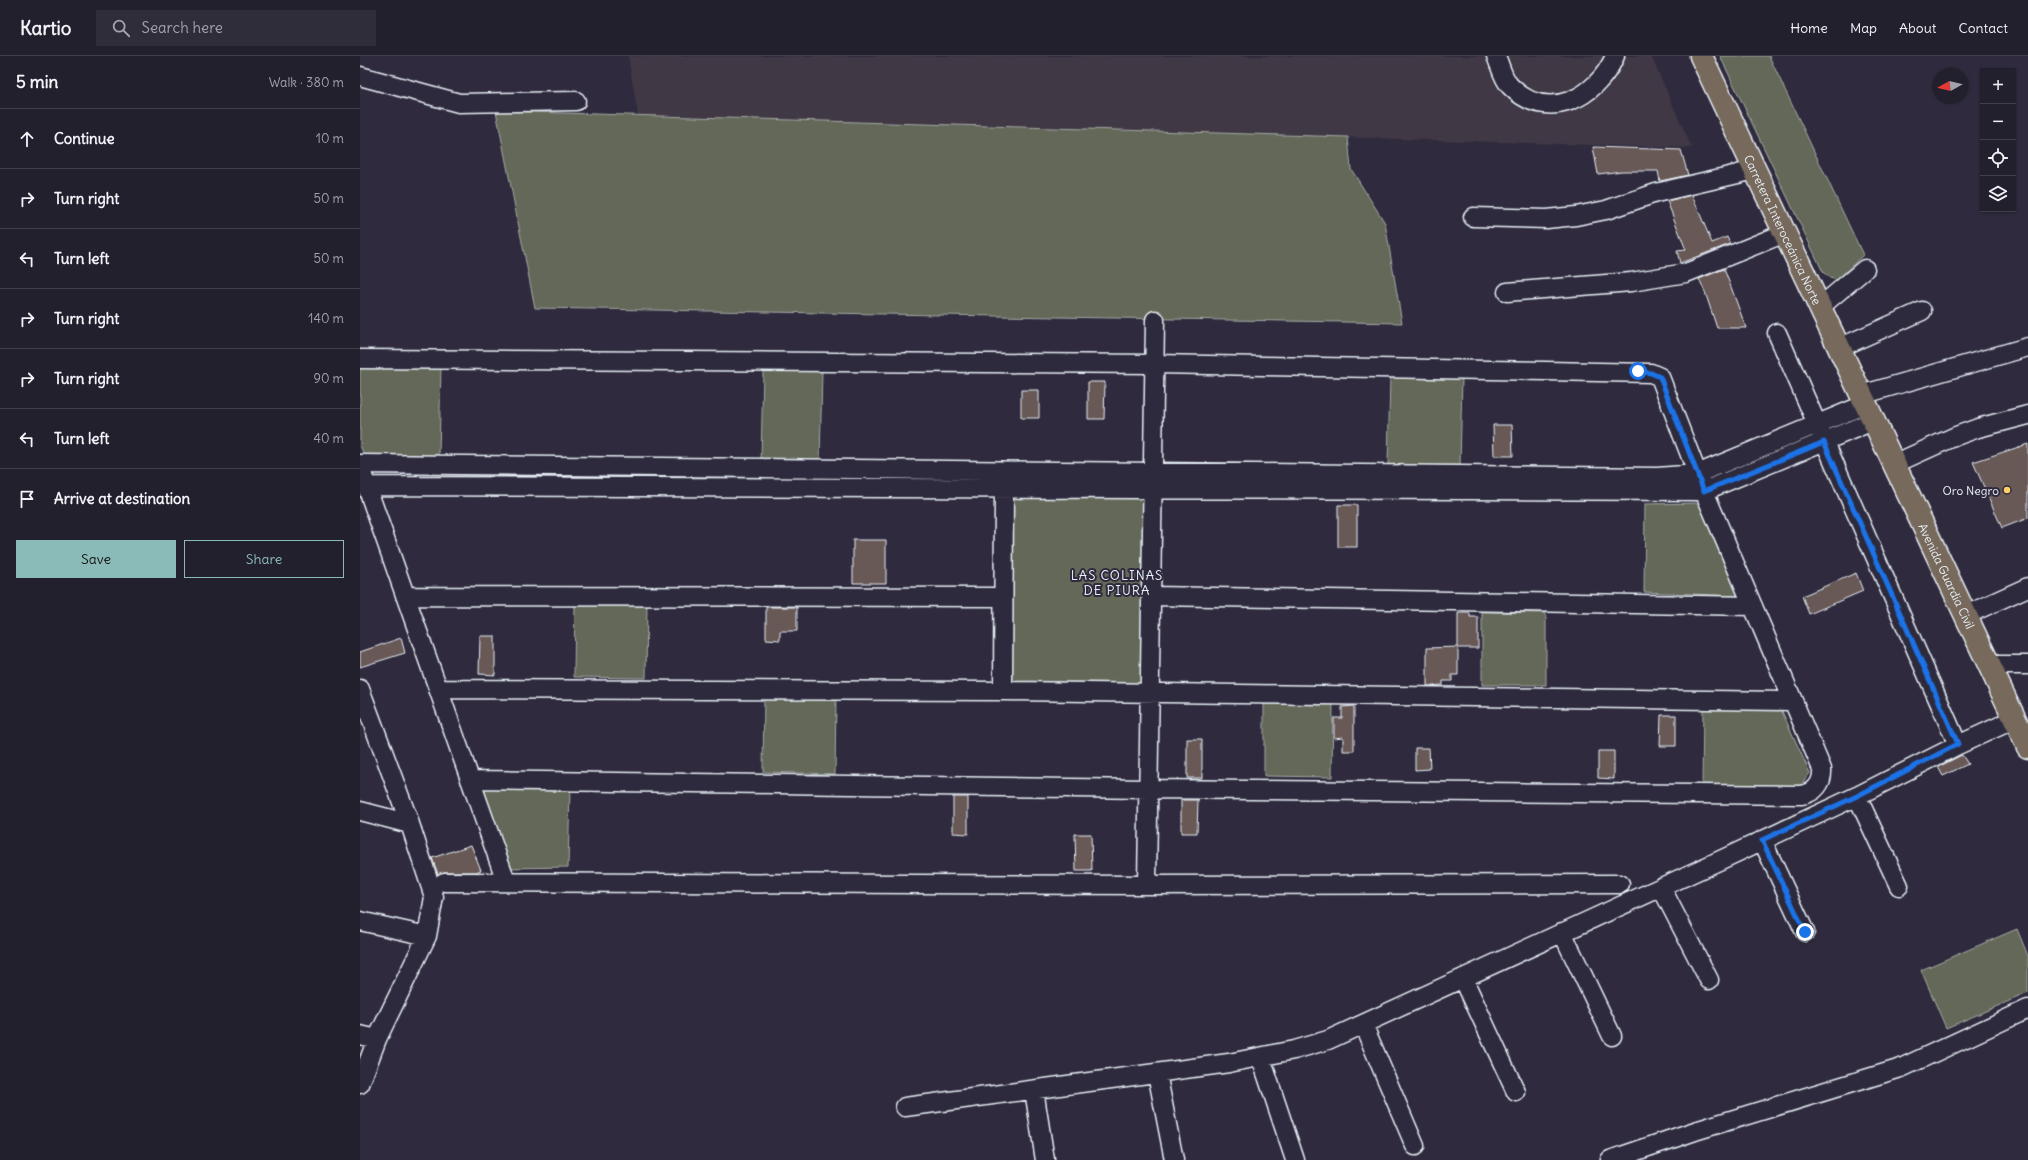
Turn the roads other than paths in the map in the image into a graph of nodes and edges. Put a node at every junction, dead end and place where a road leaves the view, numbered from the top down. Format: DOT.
graph roads {
  1 [pos="1496,56"];
  2 [pos="1615,56"];
  3 [pos="1701,56"];
  4 [pos="360,76"];
  5 [pos="576,101"];
  6 [pos="1755,170"];
  7 [pos="1474,217"];
  8 [pos="1785,233"];
  9 [pos="1865,269"];
  10 [pos="1507,292"];
  11 [pos="1820,307"];
  12 [pos="1922,311"];
  13 [pos="1155,320"];
  14 [pos="1777,333"];
  15 [pos="2028,347"];
  16 [pos="1839,348"];
  17 [pos="360,360"];
  18 [pos="1155,364"];
  19 [pos="1867,407"];
  20 [pos="2028,415"];
  21 [pos="1817,425"];
  22 [pos="1824,442"];
  23 [pos="360,464"];
  24 [pos="1894,464"];
  25 [pos="360,468"];
  26 [pos="1697,474"];
  27 [pos="1153,480"];
  28 [pos="367,486"];
  29 [pos="1004,488"];
  30 [pos="1704,491"];
  31 [pos="2028,586"];
  32 [pos="406,596"];
  33 [pos="1151,596"];
  34 [pos="1003,597"];
  35 [pos="1753,606"];
  36 [pos="1966,615"];
  37 [pos="1989,665"];
  38 [pos="2028,665"];
  39 [pos="360,689"];
  40 [pos="438,689"];
  41 [pos="1002,692"];
  42 [pos="1150,694"];
  43 [pos="1793,701"];
  44 [pos="2015,719"];
  45 [pos="1958,744"];
  46 [pos="2028,747"];
  47 [pos="470,780"];
  48 [pos="1149,789"];
  49 [pos="1857,796"];
  50 [pos="360,811"];
  51 [pos="410,824"];
  52 [pos="1762,840"];
  53 [pos="506,881"];
  54 [pos="444,882"];
  55 [pos="1620,884"];
  56 [pos="1147,885"];
  57 [pos="1899,886"];
  58 [pos="1661,887"];
  59 [pos="360,921"];
  60 [pos="1562,932"];
  61 [pos="1805,932"];
  62 [pos="427,936"];
  63 [pos="1463,978"];
  64 [pos="1709,980"];
  65 [pos="2028,1009"];
  66 [pos="1363,1024"];
  67 [pos="360,1035"];
  68 [pos="1612,1036"];
  69 [pos="378,1039"];
  70 [pos="1262,1058"];
  71 [pos="1157,1073"];
  72 [pos="360,1084"];
  73 [pos="1034,1090"];
  74 [pos="1516,1092"];
  75 [pos="905,1107"];
  76 [pos="1415,1146"];
  77 [pos="1045,1160"];
  78 [pos="1174,1160"];
  79 [pos="1295,1160"];
  80 [pos="1610,1160"];
  1 -- 2 [label="street"];
  3 -- 6 [label="highway, Carretera Interoceánica Norte"];
  4 -- 5 [label="street"];
  6 -- 7 [label="street"];
  6 -- 8 [label="highway, Carretera Interoceánica Norte"];
  8 -- 10 [label="street"];
  8 -- 11 [label="highway, Carretera Interoceánica Norte"];
  9 -- 11 [label="street"];
  11 -- 16 [label="highway, Carretera Interoceánica Norte"];
  12 -- 16 [label="street"];
  13 -- 18 [label="street"];
  14 -- 21 [label="street"];
  15 -- 19 [label="street"];
  16 -- 19 [label="highway, Carretera Interoceánica Norte"];
  17 -- 18 [label="street"];
  18 -- 26 [label="street"];
  18 -- 27 [label="street"];
  19 -- 21 [label="street"];
  19 -- 22 [label="street"];
  19 -- 24 [label="highway, Avenida Guardia Civil"];
  20 -- 24 [label="street"];
  21 -- 22 [label="street"];
  21 -- 26 [label="street"];
  22 -- 30 [label="street"];
  22 -- 45 [label="street"];
  23 -- 27 [label="street"];
  24 -- 36 [label="highway, Avenida Guardia Civil"];
  25 -- 28 [label="street"];
  26 -- 27 [label="street"];
  26 -- 30 [label="street"];
  27 -- 29 [label="street"];
  27 -- 30 [label="street"];
  27 -- 33 [label="street"];
  28 -- 29 [label="street"];
  28 -- 32 [label="street"];
  29 -- 34 [label="street"];
  30 -- 35 [label="street"];
  31 -- 36 [label="street"];
  32 -- 34 [label="street"];
  32 -- 40 [label="street"];
  33 -- 35 [label="street"];
  33 -- 42 [label="street"];
  34 -- 41 [label="street"];
  35 -- 43 [label="street"];
  36 -- 37 [label="highway, Avenida Guardia Civil"];
  37 -- 38 [label="street"];
  37 -- 44 [label="highway, Avenida Guardia Civil"];
  39 -- 51 [label="street"];
  40 -- 41 [label="street"];
  40 -- 47 [label="street"];
  41 -- 42 [label="street"];
  42 -- 43 [label="street"];
  42 -- 48 [label="street"];
  43 -- 48 [label="street"];
  44 -- 45 [label="street"];
  44 -- 46 [label="highway, Avenida Guardia Civil"];
  45 -- 49 [label="street"];
  47 -- 48 [label="street"];
  47 -- 53 [label="street"];
  48 -- 56 [label="street"];
  49 -- 52 [label="street"];
  49 -- 57 [label="street"];
  50 -- 51 [label="street"];
  51 -- 62 [label="street"];
  52 -- 58 [label="street"];
  52 -- 61 [label="street"];
  53 -- 54 [label="street"];
  53 -- 56 [label="street"];
  55 -- 56 [label="street"];
  58 -- 60 [label="street"];
  58 -- 64 [label="street"];
  59 -- 62 [label="street"];
  60 -- 63 [label="street"];
  60 -- 68 [label="street"];
  62 -- 69 [label="street"];
  63 -- 66 [label="street"];
  63 -- 74 [label="street"];
  65 -- 80 [label="street"];
  66 -- 70 [label="street"];
  66 -- 76 [label="street"];
  67 -- 69 [label="street"];
  69 -- 72 [label="street"];
  70 -- 71 [label="street"];
  70 -- 79 [label="street"];
  71 -- 73 [label="street"];
  71 -- 78 [label="street"];
  73 -- 75 [label="street"];
  73 -- 77 [label="street"];
}
